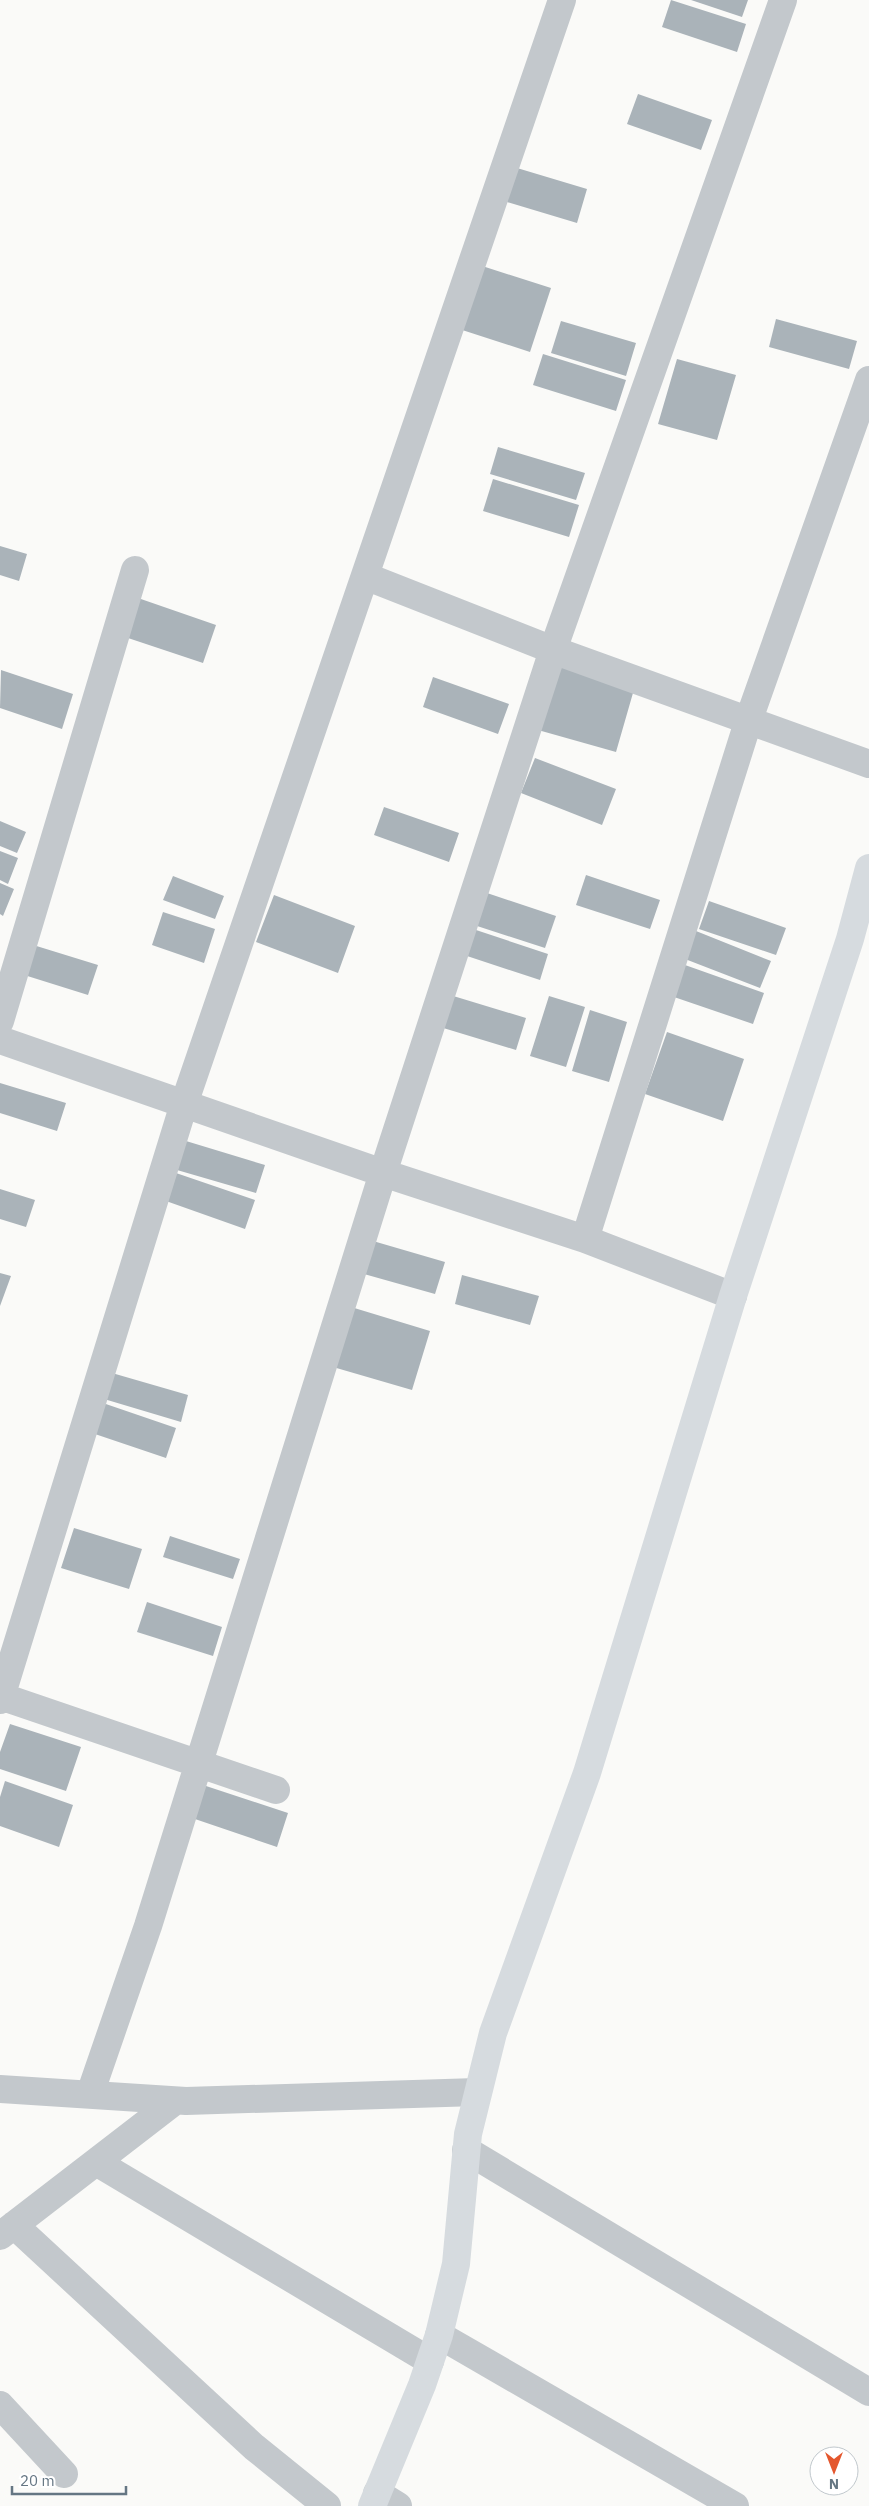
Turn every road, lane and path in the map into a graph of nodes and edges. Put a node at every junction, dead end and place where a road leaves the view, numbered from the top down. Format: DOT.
graph roads {
  1 [pos="562,0"];
  2 [pos="783,0"];
  3 [pos="869,380"];
  4 [pos="135,570"];
  5 [pos="365,576"];
  6 [pos="553,650"];
  7 [pos="749,719"];
  8 [pos="869,764"];
  9 [pos="869,868"];
  10 [pos="0,1021"];
  11 [pos="0,1040"];
  12 [pos="184,1104"];
  13 [pos="383,1173"];
  14 [pos="585,1239"];
  15 [pos="733,1296"];
  16 [pos="0,1698"];
  17 [pos="197,1763"];
  18 [pos="276,1790"];
  19 [pos="0,2089"];
  20 [pos="477,2092"];
  21 [pos="90,2094"];
  22 [pos="175,2101"];
  23 [pos="466,2150"];
  24 [pos="96,2162"];
  25 [pos="7,2230"];
  26 [pos="439,2335"];
  27 [pos="430,2361"];
  28 [pos="869,2392"];
  29 [pos="0,2405"];
  30 [pos="64,2474"];
  31 [pos="382,2502"];
  32 [pos="326,2506"];
  33 [pos="735,2506"];
  1 -- 5 [label="street"];
  2 -- 6 [label="street"];
  3 -- 7 [label="street"];
  4 -- 10 [label="street"];
  5 -- 6 [label="street"];
  5 -- 12 [label="street"];
  6 -- 7 [label="street"];
  6 -- 13 [label="street"];
  7 -- 8 [label="street"];
  7 -- 14 [label="street"];
  9 -- 15 [label="street"];
  11 -- 12 [label="street"];
  12 -- 13 [label="street"];
  12 -- 16 [label="street"];
  13 -- 14 [label="street"];
  13 -- 17 [label="street"];
  14 -- 15 [label="street"];
  15 -- 20 [label="street"];
  16 -- 17 [label="street"];
  17 -- 18 [label="street"];
  17 -- 21 [label="street"];
  19 -- 21 [label="street"];
  20 -- 22 [label="street"];
  20 -- 23 [label="street"];
  21 -- 22 [label="street"];
  22 -- 24 [label="street"];
  23 -- 26 [label="street"];
  23 -- 28 [label="street"];
  24 -- 25 [label="street"];
  24 -- 27 [label="street"];
  25 -- 32 [label="street"];
  26 -- 27 [label="street"];
  26 -- 33 [label="street"];
  27 -- 31 [label="street"];
  29 -- 30 [label="street"];
}
